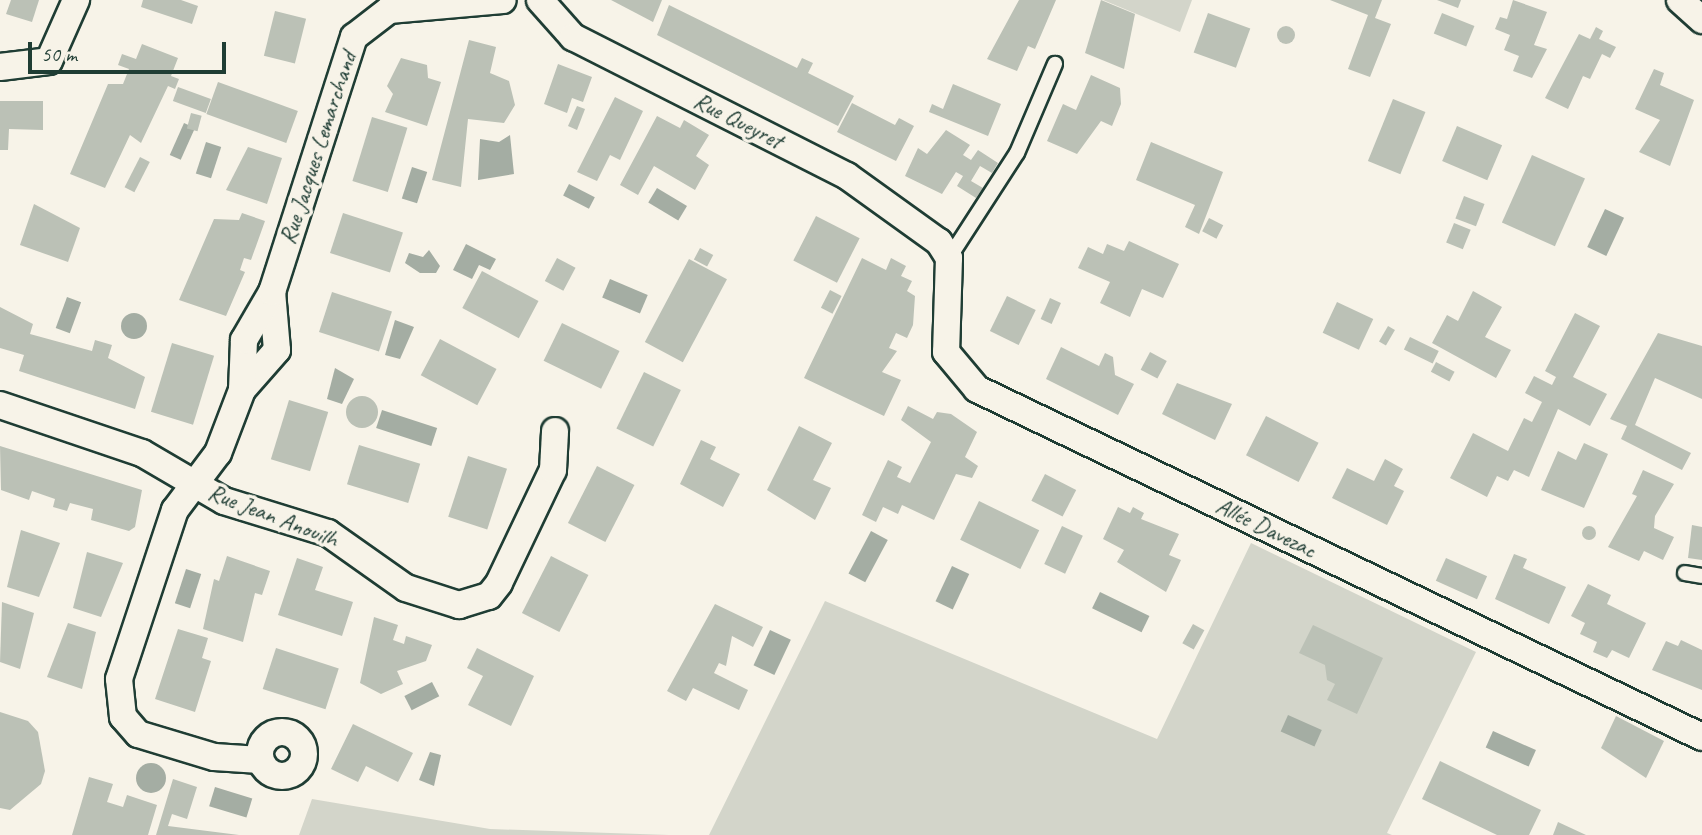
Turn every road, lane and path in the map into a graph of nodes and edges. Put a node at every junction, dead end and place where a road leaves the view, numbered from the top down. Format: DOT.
graph roads {
  1 [pos="76,0"];
  2 [pos="503,0"];
  3 [pos="540,0"];
  4 [pos="1680,0"];
  5 [pos="1702,20"];
  6 [pos="1055,64"];
  7 [pos="0,67"];
  8 [pos="944,250"];
  9 [pos="0,405"];
  10 [pos="555,431"];
  11 [pos="198,487"];
  12 [pos="1685,573"];
  13 [pos="1702,576"];
  14 [pos="1702,737"];
  15 [pos="260,760"];
  1 -- 7 [label="street"];
  2 -- 11 [label="street, Rue Jacques Lemarchand"];
  3 -- 8 [label="street, Rue Queyret"];
  4 -- 5 [label="street"];
  6 -- 8 [label="lane"];
  8 -- 14 [label="street, Allée Davezac"];
  9 -- 11 [label="street, Rue Jean Anouilh"];
  10 -- 11 [label="street, Rue Jean Anouilh"];
  11 -- 15 [label="street, Rue Jacques Lemarchand"];
  12 -- 13 [label="lane"];
}
